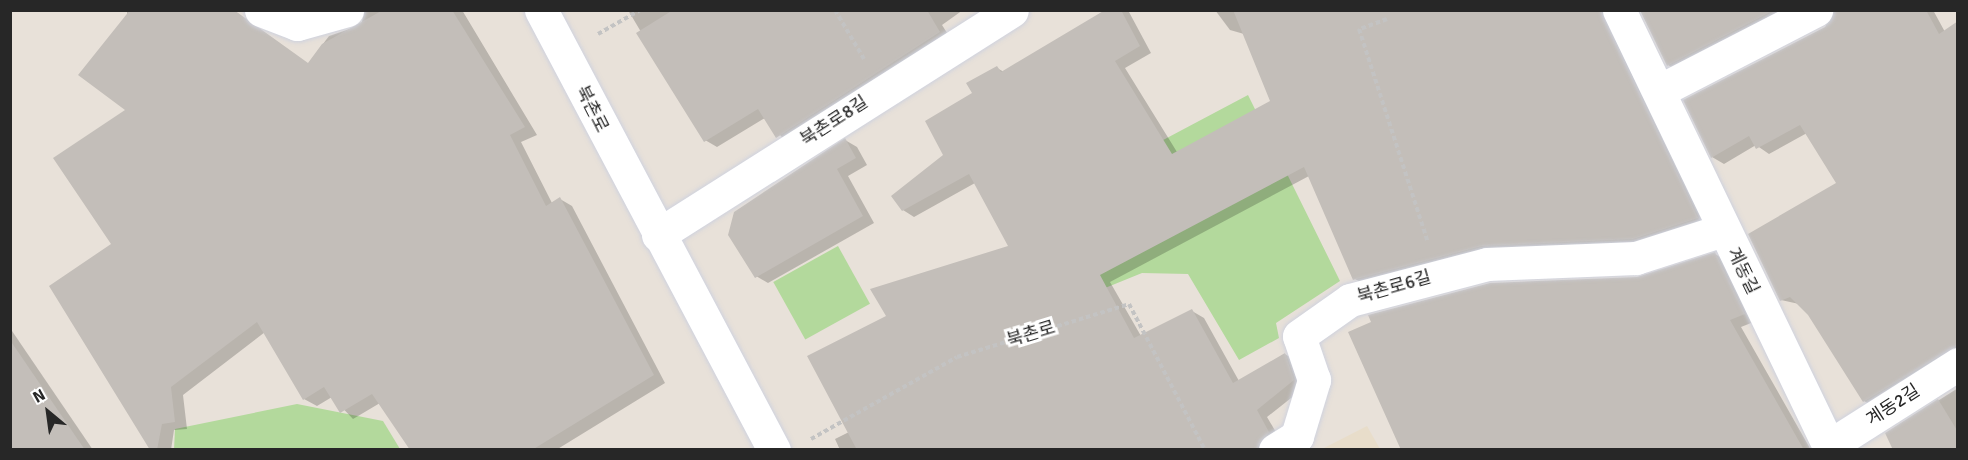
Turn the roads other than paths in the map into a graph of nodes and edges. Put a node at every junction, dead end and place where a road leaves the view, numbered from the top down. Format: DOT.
graph roads {
  1 [pos="261,10"];
  2 [pos="347,10"];
  3 [pos="541,10"];
  4 [pos="1012,10"];
  5 [pos="1619,10"];
  6 [pos="1816,10"];
  7 [pos="1659,91"];
  8 [pos="1723,230"];
  9 [pos="658,236"];
  10 [pos="1958,364"];
  11 [pos="788,447"];
  12 [pos="1830,448"];
  13 [pos="1275,450"];
  1 -- 2 [label="street"];
  3 -- 9 [label="street, 북촌로"];
  4 -- 9 [label="street, 북촌로8길"];
  5 -- 7 [label="street, 계동길"];
  6 -- 7 [label="street"];
  7 -- 8 [label="street, 계동길"];
  8 -- 12 [label="street, 계동길"];
  8 -- 13 [label="street, 북촌로6길"];
  9 -- 11 [label="street, 북촌로"];
  10 -- 12 [label="street, 계동2길"];
}
